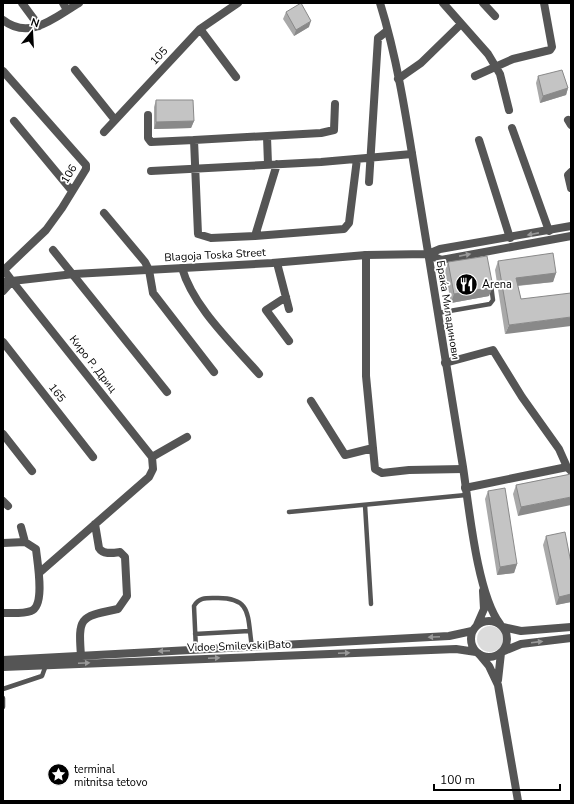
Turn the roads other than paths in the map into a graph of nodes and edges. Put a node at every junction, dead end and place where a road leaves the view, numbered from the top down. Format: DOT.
graph roads {
  1 [pos="22,3"];
  2 [pos="79,3"];
  3 [pos="238,3"];
  4 [pos="380,3"];
  5 [pos="443,3"];
  6 [pos="483,3"];
  7 [pos="544,3"];
  8 [pos="65,6"];
  9 [pos="495,16"];
  10 [pos="3,20"];
  11 [pos="462,24"];
  12 [pos="39,26"];
  13 [pos="200,29"];
  14 [pos="387,31"];
  15 [pos="496,67"];
  16 [pos="75,70"];
  17 [pos="3,71"];
  18 [pos="475,76"];
  19 [pos="236,77"];
  20 [pos="398,79"];
  21 [pos="335,104"];
  22 [pos="509,110"];
  23 [pos="148,115"];
  24 [pos="115,120"];
  25 [pos="14,121"];
  26 [pos="512,128"];
  27 [pos="104,132"];
  28 [pos="267,137"];
  29 [pos="194,140"];
  30 [pos="479,140"];
  31 [pos="412,154"];
  32 [pos="370,158"];
  33 [pos="357,159"];
  34 [pos="272,164"];
  35 [pos="194,168"];
  36 [pos="151,171"];
  37 [pos="571,172"];
  38 [pos="369,182"];
  39 [pos="571,188"];
  40 [pos="72,191"];
  41 [pos="104,213"];
  42 [pos="571,226"];
  43 [pos="549,231"];
  44 [pos="255,236"];
  45 [pos="571,236"];
  46 [pos="510,238"];
  47 [pos="53,250"];
  48 [pos="428,254"];
  49 [pos="366,255"];
  50 [pos="277,263"];
  51 [pos="182,268"];
  52 [pos="3,269"];
  53 [pos="149,270"];
  54 [pos="74,274"];
  55 [pos="490,279"];
  56 [pos="12,281"];
  57 [pos="3,282"];
  58 [pos="3,292"];
  59 [pos="286,297"];
  60 [pos="289,308"];
  61 [pos="438,313"];
  62 [pos="289,341"];
  63 [pos="3,342"];
  64 [pos="445,363"];
  65 [pos="214,372"];
  66 [pos="259,374"];
  67 [pos="167,392"];
  68 [pos="311,401"];
  69 [pos="3,434"];
  70 [pos="187,437"];
  71 [pos="373,448"];
  72 [pos="93,457"];
  73 [pos="152,457"];
  74 [pos="463,469"];
  75 [pos="569,469"];
  76 [pos="32,471"];
  77 [pos="466,492"];
  78 [pos="365,505"];
  79 [pos="289,512"];
  80 [pos="95,524"];
  81 [pos="21,527"];
  82 [pos="25,542"];
  83 [pos="3,543"];
  84 [pos="39,573"];
  85 [pos="484,588"];
  86 [pos="371,604"];
  87 [pos="3,613"];
  88 [pos="502,626"];
  89 [pos="571,627"];
  90 [pos="475,628"];
  91 [pos="249,631"];
  92 [pos="195,634"];
  93 [pos="571,638"];
  94 [pos="252,647"];
  95 [pos="196,650"];
  96 [pos="502,652"];
  97 [pos="477,653"];
  98 [pos="80,656"];
  99 [pos="3,660"];
  100 [pos="46,664"];
  101 [pos="3,667"];
  102 [pos="498,685"];
  103 [pos="3,689"];
  104 [pos="3,698"];
  105 [pos="3,707"];
  106 [pos="518,801"];
  1 -- 12 [label="street"];
  2 -- 8 [label="street"];
  3 -- 13 [label="street, 105"];
  4 -- 14 [label="street, Браќа Миладинови"];
  5 -- 11 [label="street"];
  6 -- 9 [label="street"];
  7 -- 15 [label="street"];
  8 -- 12 [label="street"];
  10 -- 12 [label="street"];
  11 -- 15 [label="street"];
  11 -- 20 [label="street"];
  13 -- 19 [label="street"];
  13 -- 24 [label="street, 105"];
  14 -- 20 [label="street, Браќа Миладинови"];
  14 -- 32 [label="street"];
  15 -- 18 [label="street"];
  15 -- 22 [label="street"];
  16 -- 24 [label="street"];
  17 -- 40 [label="street, 106"];
  20 -- 31 [label="street, Браќа Миладинови"];
  21 -- 28 [label="street"];
  23 -- 29 [label="street"];
  24 -- 27 [label="street, 105"];
  25 -- 40 [label="street"];
  26 -- 43 [label="street"];
  28 -- 29 [label="street"];
  28 -- 34 [label="street"];
  29 -- 35 [label="street"];
  30 -- 46 [label="street"];
  31 -- 32 [label="street"];
  31 -- 48 [label="street, Браќа Миладинови"];
  32 -- 33 [label="street"];
  32 -- 38 [label="street"];
  33 -- 34 [label="street"];
  33 -- 44 [label="street"];
  34 -- 35 [label="street"];
  34 -- 44 [label="street"];
  35 -- 36 [label="street"];
  35 -- 44 [label="street"];
  37 -- 39 [label="street"];
  40 -- 52 [label="street, 106"];
  41 -- 53 [label="street"];
  42 -- 43 [label="street, Blagoja Toska Street"];
  43 -- 46 [label="street, Blagoja Toska Street, one-way"];
  48 -- 45 [label="street, Blagoja Toska Street, one-way"];
  46 -- 48 [label="street, Blagoja Toska Street"];
  47 -- 54 [label="street"];
  48 -- 49 [label="street, Blagoja Toska Street"];
  48 -- 61 [label="street, Браќа Миладинови"];
  49 -- 50 [label="street, Blagoja Toska Street"];
  49 -- 71 [label="street"];
  50 -- 51 [label="street, Blagoja Toska Street"];
  50 -- 59 [label="street"];
  51 -- 53 [label="street, Blagoja Toska Street"];
  51 -- 66 [label="street"];
  52 -- 56 [label="street, Киро Р. Дриц"];
  53 -- 54 [label="street, Blagoja Toska Street"];
  53 -- 65 [label="street"];
  54 -- 56 [label="street, Blagoja Toska Street"];
  54 -- 67 [label="street"];
  55 -- 61 [label="lane"];
  56 -- 57 [label="street, Blagoja Toska Street"];
  56 -- 58 [label="street"];
  56 -- 73 [label="street, Киро Р. Дриц"];
  59 -- 60 [label="street"];
  59 -- 62 [label="street"];
  61 -- 64 [label="street, Браќа Миладинови"];
  63 -- 72 [label="street, 165"];
  64 -- 74 [label="street, Браќа Миладинови"];
  64 -- 75 [label="street"];
  68 -- 71 [label="street"];
  69 -- 76 [label="street"];
  70 -- 73 [label="street"];
  71 -- 74 [label="street"];
  73 -- 80 [label="street"];
  74 -- 77 [label="street, Браќа Миладинови"];
  75 -- 77 [label="street"];
  77 -- 78 [label="lane"];
  77 -- 85 [label="street, Браќа Миладинови"];
  78 -- 79 [label="lane"];
  78 -- 86 [label="lane"];
  80 -- 84 [label="street"];
  80 -- 98 [label="street"];
  81 -- 82 [label="street"];
  82 -- 83 [label="street"];
  82 -- 84 [label="street"];
  84 -- 87 [label="street"];
  85 -- 88 [label="street"];
  85 -- 90 [label="street"];
  88 -- 89 [label="street"];
  88 -- 90 [label="street"];
  88 -- 96 [label="street"];
  90 -- 94 [label="street, Vidoe Smilevski Bato, one-way"];
  90 -- 97 [label="street"];
  91 -- 92 [label="lane"];
  91 -- 92 [label="lane"];
  91 -- 94 [label="lane"];
  92 -- 95 [label="lane"];
  96 -- 93 [label="street, one-way"];
  94 -- 95 [label="street, Vidoe Smilevski Bato"];
  95 -- 98 [label="street, Vidoe Smilevski Bato, one-way"];
  96 -- 97 [label="street"];
  96 -- 102 [label="street"];
  100 -- 97 [label="street, Vidoe Smilevski Bato, one-way"];
  97 -- 102 [label="street"];
  98 -- 99 [label="street, Vidoe Smilevski Bato"];
  100 -- 101 [label="street, Vidoe Smilevski Bato"];
  100 -- 103 [label="lane"];
  102 -- 106 [label="street"];
  104 -- 105 [label="lane"];
}
